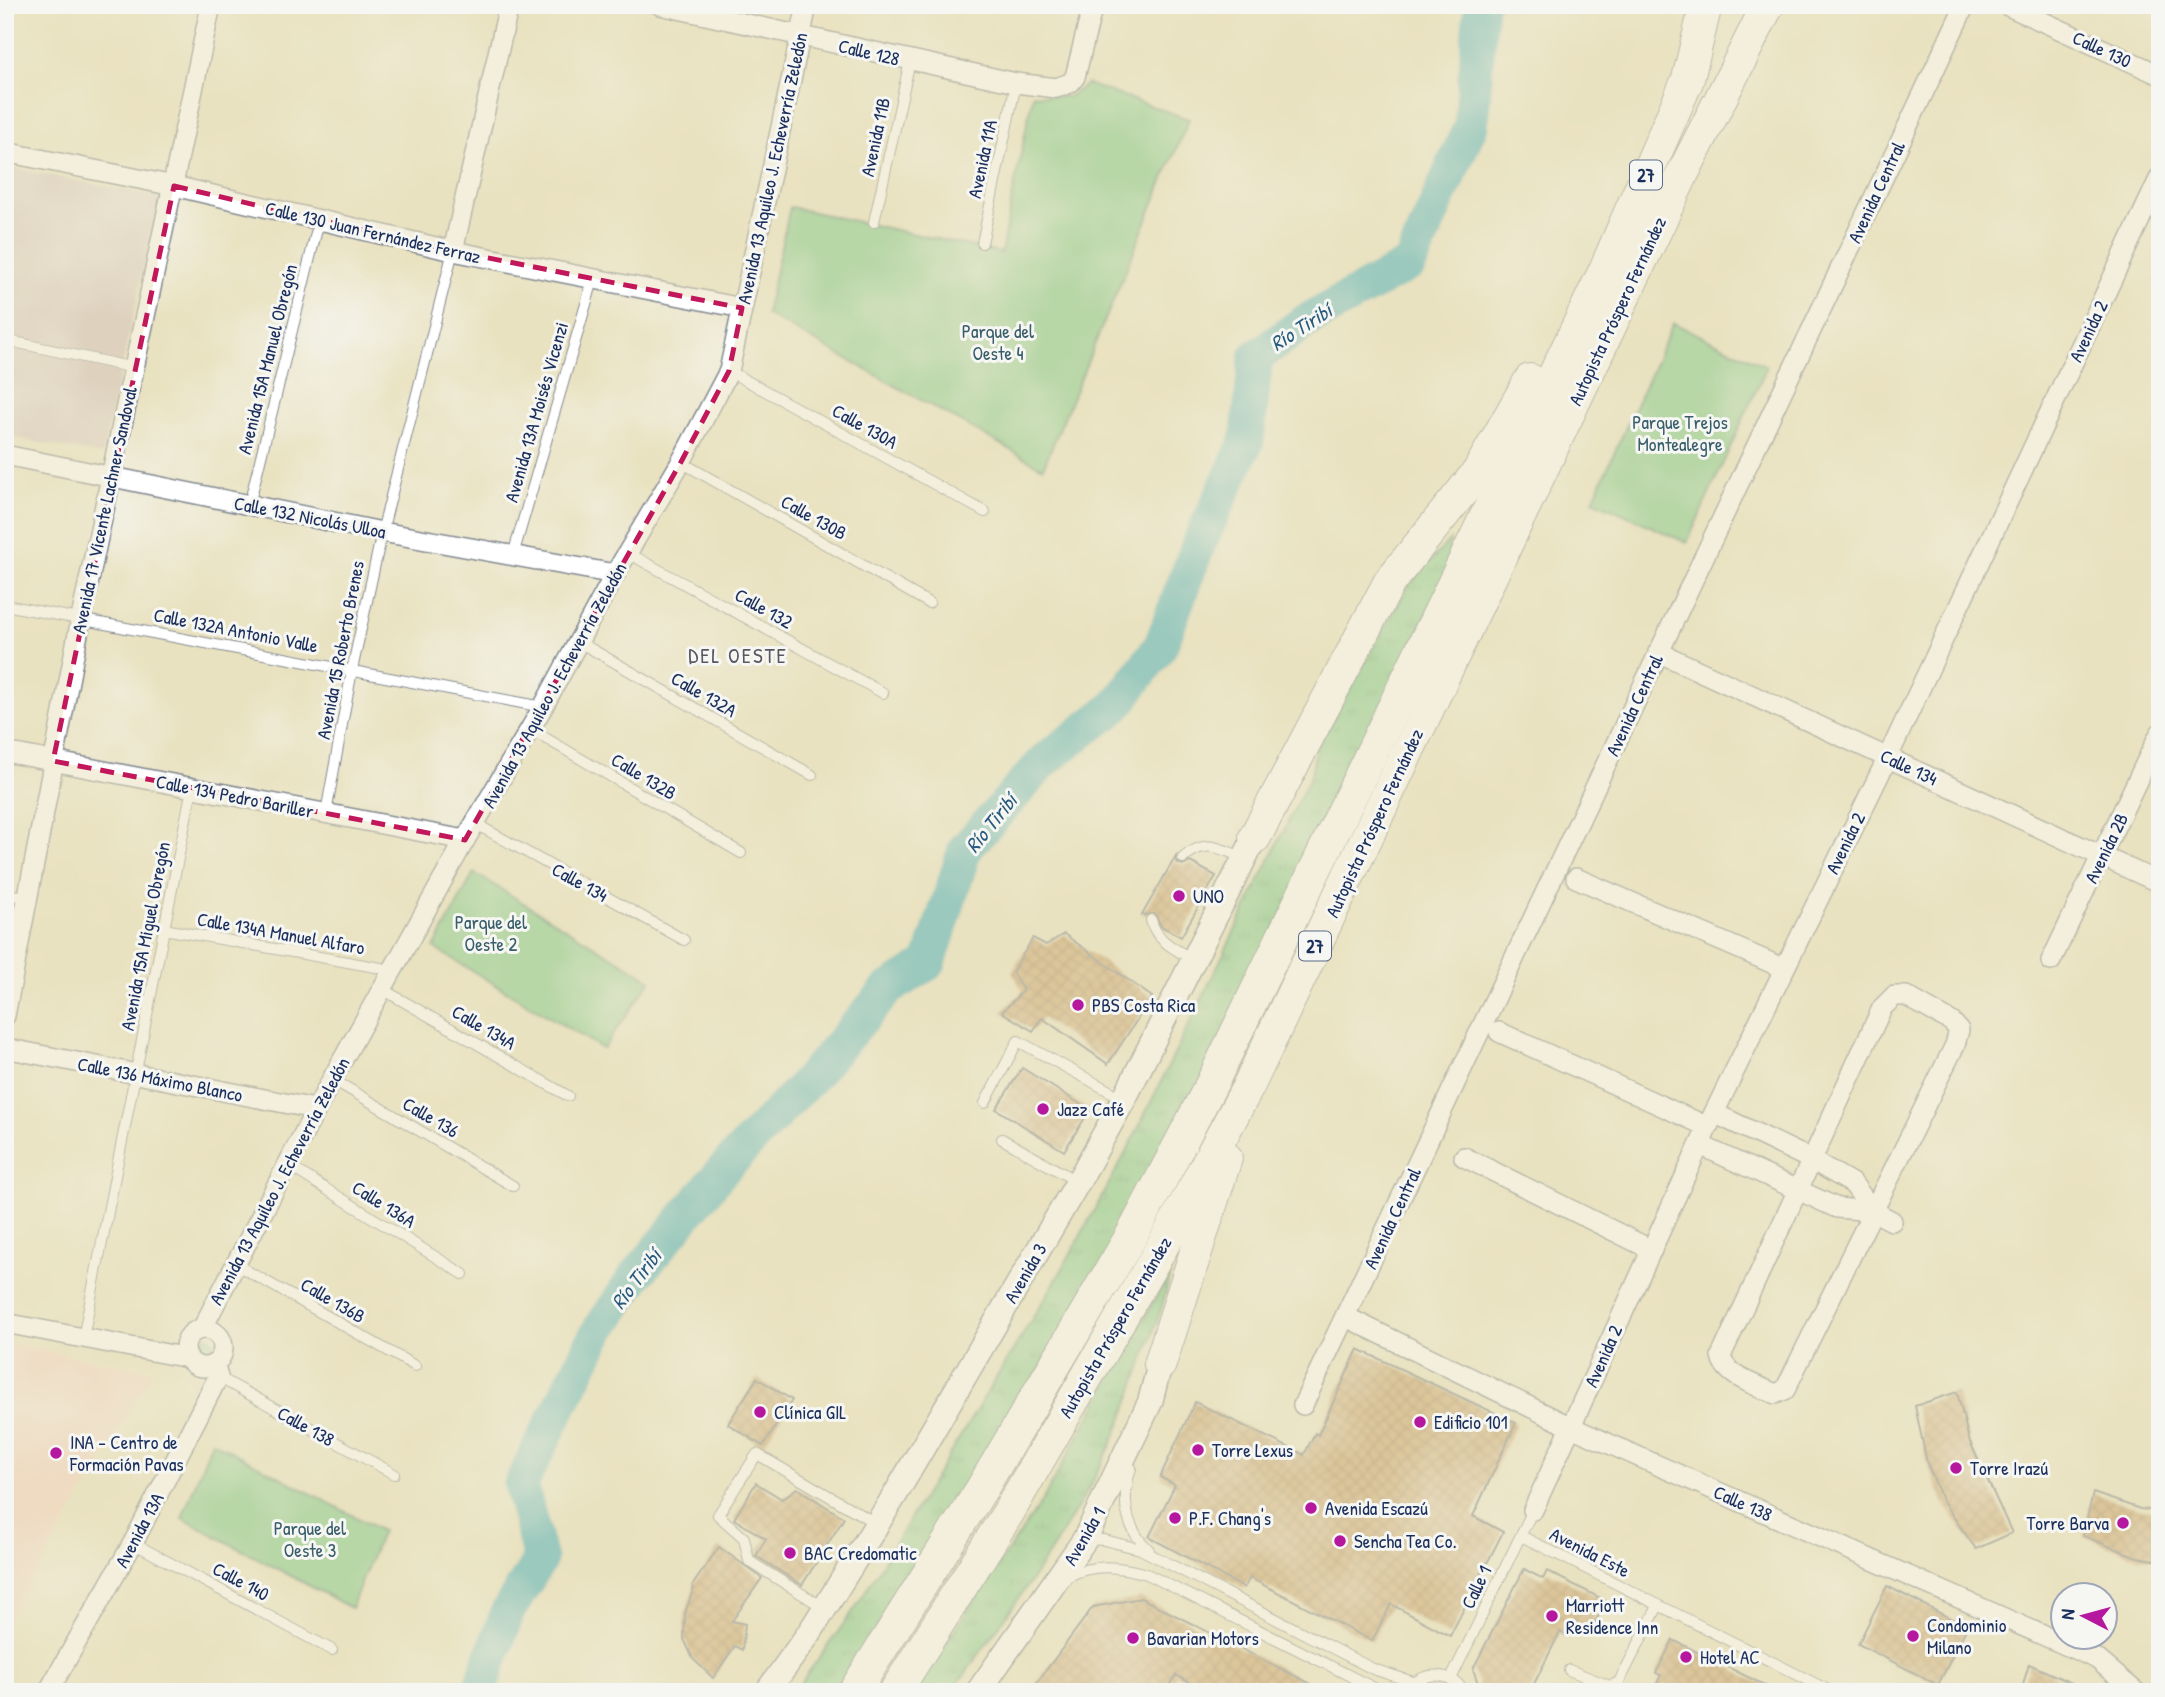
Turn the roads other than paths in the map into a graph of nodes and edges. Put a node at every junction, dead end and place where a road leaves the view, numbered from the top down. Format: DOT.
graph roads {
  1 [pos="211,5"];
  2 [pos="509,5"];
  3 [pos="660,5"];
  4 [pos="807,5"];
  5 [pos="1093,5"];
  6 [pos="1706,5"];
  7 [pos="1768,5"];
  8 [pos="1965,5"];
  9 [pos="2007,5"];
  10 [pos="800,36"];
  11 [pos="910,61"];
  12 [pos="2160,75"];
  13 [pos="1016,83"];
  14 [pos="5,152"];
  15 [pos="2160,177"];
  16 [pos="174,186"];
  17 [pos="318,221"];
  18 [pos="874,222"];
  19 [pos="982,243"];
  20 [pos="453,251"];
  21 [pos="1604,272"];
  22 [pos="593,280"];
  23 [pos="743,308"];
  24 [pos="5,340"];
  25 [pos="134,368"];
  26 [pos="729,371"];
  27 [pos="5,455"];
  28 [pos="681,462"];
  29 [pos="111,475"];
  30 [pos="249,505"];
  31 [pos="985,512"];
  32 [pos="382,532"];
  33 [pos="628,553"];
  34 [pos="513,555"];
  35 [pos="615,574"];
  36 [pos="929,603"];
  37 [pos="5,605"];
  38 [pos="81,618"];
  39 [pos="579,642"];
  40 [pos="1658,652"];
  41 [pos="352,670"];
  42 [pos="883,693"];
  43 [pos="543,707"];
  44 [pos="530,729"];
  45 [pos="2160,733"];
  46 [pos="5,752"];
  47 [pos="1888,757"];
  48 [pos="53,761"];
  49 [pos="812,775"];
  50 [pos="192,788"];
  51 [pos="326,813"];
  52 [pos="471,832"];
  53 [pos="1250,847"];
  54 [pos="741,853"];
  55 [pos="2102,857"];
  56 [pos="1183,858"];
  57 [pos="1576,878"];
  58 [pos="2160,883"];
  59 [pos="5,894"];
  60 [pos="27,897"];
  61 [pos="1151,920"];
  62 [pos="164,929"];
  63 [pos="684,940"];
  64 [pos="1194,960"];
  65 [pos="2051,961"];
  66 [pos="1783,968"];
  67 [pos="392,970"];
  68 [pos="382,989"];
  69 [pos="5,1016"];
  70 [pos="1499,1032"];
  71 [pos="5,1048"];
  72 [pos="136,1074"];
  73 [pos="332,1079"];
  74 [pos="1248,1087"];
  75 [pos="568,1096"];
  76 [pos="1124,1099"];
  77 [pos="985,1103"];
  78 [pos="315,1109"];
  79 [pos="1707,1128"];
  80 [pos="1002,1139"];
  81 [pos="1464,1157"];
  82 [pos="1812,1160"];
  83 [pos="286,1164"];
  84 [pos="1078,1182"];
  85 [pos="513,1186"];
  86 [pos="1798,1190"];
  87 [pos="1873,1211"];
  88 [pos="1892,1221"];
  89 [pos="1651,1250"];
  90 [pos="235,1264"];
  91 [pos="463,1274"];
  92 [pos="1346,1317"];
  93 [pos="5,1323"];
  94 [pos="202,1329"];
  95 [pos="83,1338"];
  96 [pos="188,1358"];
  97 [pos="1160,1364"];
  98 [pos="415,1366"];
  99 [pos="216,1371"];
  100 [pos="1150,1402"];
  101 [pos="1303,1405"];
  102 [pos="1571,1427"];
  103 [pos="394,1474"];
  104 [pos="1533,1510"];
  105 [pos="877,1524"];
  106 [pos="1521,1536"];
  107 [pos="1085,1539"];
  108 [pos="133,1543"];
  109 [pos="1157,1557"];
  110 [pos="1056,1581"];
  111 [pos="1658,1605"];
  112 [pos="824,1608"];
  113 [pos="332,1650"];
  114 [pos="1569,1670"];
  115 [pos="1451,1679"];
  116 [pos="1413,1682"];
  117 [pos="48,1692"];
  118 [pos="767,1692"];
  119 [pos="854,1692"];
  120 [pos="895,1692"];
  121 [pos="978,1692"];
  122 [pos="1382,1692"];
  123 [pos="1405,1692"];
  124 [pos="1465,1692"];
  125 [pos="1832,1692"];
  126 [pos="2136,1692"];
  1 -- 16 [label="street, Avenida 17 Vicente Lachner Sandoval"];
  2 -- 20 [label="street"];
  3 -- 10 [label="street, Calle 128"];
  4 -- 10 [label="street, Avenida 13 Aquileo J. Echeverría Zeledón"];
  5 -- 13 [label="street, Calle 128"];
  6 -- 21 [label="highway, Autopista Próspero Fernández / 27"];
  7 -- 74 [label="highway, Autopista Próspero Fernández / 27"];
  8 -- 40 [label="street, Avenida Central"];
  9 -- 12 [label="street, Calle 130"];
  10 -- 11 [label="street, Calle 128"];
  10 -- 23 [label="street, Avenida 13 Aquileo J. Echeverría Zeledón"];
  11 -- 13 [label="street, Calle 128"];
  11 -- 18 [label="lane, Avenida 11B"];
  13 -- 19 [label="lane, Avenida 11A"];
  14 -- 16 [label="street, Calle 130 Juan Fernández Ferraz"];
  15 -- 47 [label="street, Avenida 2"];
  16 -- 17 [label="street, Calle 130 Juan Fernández Ferraz"];
  16 -- 25 [label="street, Avenida 17 Vicente Lachner Sandoval"];
  17 -- 20 [label="street, Calle 130 Juan Fernández Ferraz"];
  17 -- 30 [label="lane, Avenida 15A Manuel Obregón"];
  20 -- 22 [label="street, Calle 130 Juan Fernández Ferraz"];
  20 -- 32 [label="lane, Avenida 15 Roberto Brenes"];
  21 -- 53 [label="highway"];
  21 -- 119 [label="highway, Autopista Próspero Fernández / 27"];
  22 -- 23 [label="street, Calle 130 Juan Fernández Ferraz"];
  22 -- 34 [label="lane, Avenida 13A Moisés Vicenzi"];
  23 -- 26 [label="street, Avenida 13 Aquileo J. Echeverría Zeledón"];
  24 -- 25 [label="lane"];
  25 -- 29 [label="street, Avenida 17 Vicente Lachner Sandoval"];
  26 -- 28 [label="street, Avenida 13 Aquileo J. Echeverría Zeledón"];
  26 -- 31 [label="lane, Calle 130A"];
  27 -- 29 [label="street, Calle 132 Nicolás Ulloa"];
  28 -- 33 [label="street, Avenida 13 Aquileo J. Echeverría Zeledón"];
  28 -- 36 [label="lane, Calle 130B"];
  29 -- 30 [label="street, Calle 132 Nicolás Ulloa"];
  29 -- 38 [label="street, Avenida 17 Vicente Lachner Sandoval"];
  30 -- 32 [label="street, Calle 132 Nicolás Ulloa"];
  32 -- 34 [label="street, Calle 132 Nicolás Ulloa"];
  32 -- 41 [label="lane, Avenida 15 Roberto Brenes"];
  33 -- 35 [label="street, Avenida 13 Aquileo J. Echeverría Zeledón"];
  33 -- 42 [label="lane, Calle 132"];
  34 -- 35 [label="street, Calle 132 Nicolás Ulloa"];
  35 -- 39 [label="street, Avenida 13 Aquileo J. Echeverría Zeledón"];
  37 -- 38 [label="lane, Calle 132A Antonio Valle"];
  38 -- 41 [label="lane, Calle 132A Antonio Valle"];
  38 -- 48 [label="street, Avenida 17 Vicente Lachner Sandoval"];
  39 -- 43 [label="street, Avenida 13 Aquileo J. Echeverría Zeledón"];
  39 -- 49 [label="lane, Calle 132A"];
  40 -- 47 [label="street, Calle 134"];
  40 -- 92 [label="street, Avenida Central"];
  41 -- 43 [label="lane, Calle 132A Antonio Valle"];
  41 -- 51 [label="lane, Avenida 15 Roberto Brenes"];
  43 -- 44 [label="street, Avenida 13 Aquileo J. Echeverría Zeledón"];
  44 -- 52 [label="street, Avenida 13 Aquileo J. Echeverría Zeledón"];
  44 -- 54 [label="lane, Calle 132B"];
  45 -- 55 [label="street, Avenida 2B"];
  46 -- 48 [label="street, Calle 134 Pedro Bariller"];
  47 -- 55 [label="street, Calle 134"];
  47 -- 66 [label="street, Avenida 2"];
  48 -- 50 [label="street, Calle 134 Pedro Bariller"];
  48 -- 60 [label="street, Avenida 17 Vicente Lachner Sandoval"];
  50 -- 51 [label="street, Calle 134 Pedro Bariller"];
  50 -- 62 [label="lane, Avenida 15A Miguel Obregón"];
  51 -- 52 [label="street, Calle 134 Pedro Bariller"];
  52 -- 63 [label="lane, Calle 134"];
  52 -- 67 [label="street, Avenida 13 Aquileo J. Echeverría Zeledón"];
  53 -- 56 [label="lane"];
  53 -- 64 [label="street, Avenida 3"];
  55 -- 58 [label="street, Calle 134"];
  55 -- 65 [label="street, Avenida 2B"];
  57 -- 66 [label="street"];
  59 -- 60 [label="lane"];
  60 -- 69 [label="street, Avenida 17 Vicente Lachner Sandoval"];
  61 -- 64 [label="lane"];
  62 -- 67 [label="lane, Calle 134A Manuel Alfaro"];
  62 -- 72 [label="lane, Avenida 15A Miguel Obregón"];
  64 -- 76 [label="street, Avenida 3"];
  66 -- 79 [label="street, Avenida 2"];
  67 -- 68 [label="street, Avenida 13 Aquileo J. Echeverría Zeledón"];
  68 -- 73 [label="street, Avenida 13 Aquileo J. Echeverría Zeledón"];
  68 -- 75 [label="lane, Calle 134A"];
  70 -- 79 [label="street"];
  71 -- 72 [label="street, Calle 136 Máximo Blanco"];
  72 -- 78 [label="street, Calle 136 Máximo Blanco"];
  72 -- 95 [label="lane, Avenida 15A Miguel Obregón"];
  73 -- 78 [label="street, Avenida 13 Aquileo J. Echeverría Zeledón"];
  73 -- 85 [label="lane, Calle 136"];
  74 -- 97 [label="highway"];
  74 -- 120 [label="highway, Autopista Próspero Fernández / 27"];
  76 -- 77 [label="lane"];
  76 -- 84 [label="street, Avenida 3"];
  78 -- 83 [label="street, Avenida 13 Aquileo J. Echeverría Zeledón"];
  79 -- 82 [label="street"];
  79 -- 86 [label="street"];
  79 -- 89 [label="street, Avenida 2"];
  80 -- 84 [label="lane"];
  81 -- 89 [label="street"];
  82 -- 86 [label="street"];
  82 -- 87 [label="street"];
  82 -- 87 [label="street"];
  83 -- 90 [label="street, Avenida 13 Aquileo J. Echeverría Zeledón"];
  83 -- 91 [label="lane, Calle 136A"];
  84 -- 105 [label="street, Avenida 3"];
  86 -- 87 [label="street"];
  86 -- 87 [label="street"];
  87 -- 88 [label="street"];
  89 -- 102 [label="street, Avenida 2"];
  90 -- 94 [label="street, Avenida 13 Aquileo J. Echeverría Zeledón"];
  90 -- 98 [label="lane, Calle 136B"];
  92 -- 101 [label="street, Avenida Central"];
  92 -- 102 [label="street, Calle 138"];
  93 -- 95 [label="street"];
  94 -- 96 [label="street"];
  94 -- 99 [label="street"];
  95 -- 96 [label="street"];
  96 -- 99 [label="street"];
  97 -- 100 [label="street, Avenida 1"];
  99 -- 103 [label="lane, Calle 138"];
  99 -- 108 [label="street, Avenida 13A"];
  100 -- 107 [label="street, Avenida 1"];
  100 -- 109 [label="lane"];
  102 -- 104 [label="street, Avenida 2"];
  102 -- 126 [label="street, Calle 138"];
  104 -- 106 [label="lane, Calle 1"];
  105 -- 112 [label="street, Avenida 3"];
  105 -- 112 [label="lane"];
  106 -- 111 [label="lane, Avenida Este"];
  106 -- 115 [label="lane, Calle 1"];
  107 -- 109 [label="lane"];
  107 -- 110 [label="street, Avenida 1"];
  108 -- 113 [label="lane, Calle 140"];
  108 -- 117 [label="street, Avenida 13A"];
  109 -- 116 [label="lane"];
  110 -- 121 [label="street, Avenida 1"];
  110 -- 122 [label="lane"];
  111 -- 114 [label="lane"];
  111 -- 125 [label="lane, Avenida Este"];
  112 -- 118 [label="street, Avenida 3"];
  115 -- 116 [label="lane"];
  115 -- 124 [label="lane"];
  116 -- 123 [label="lane"];
}
